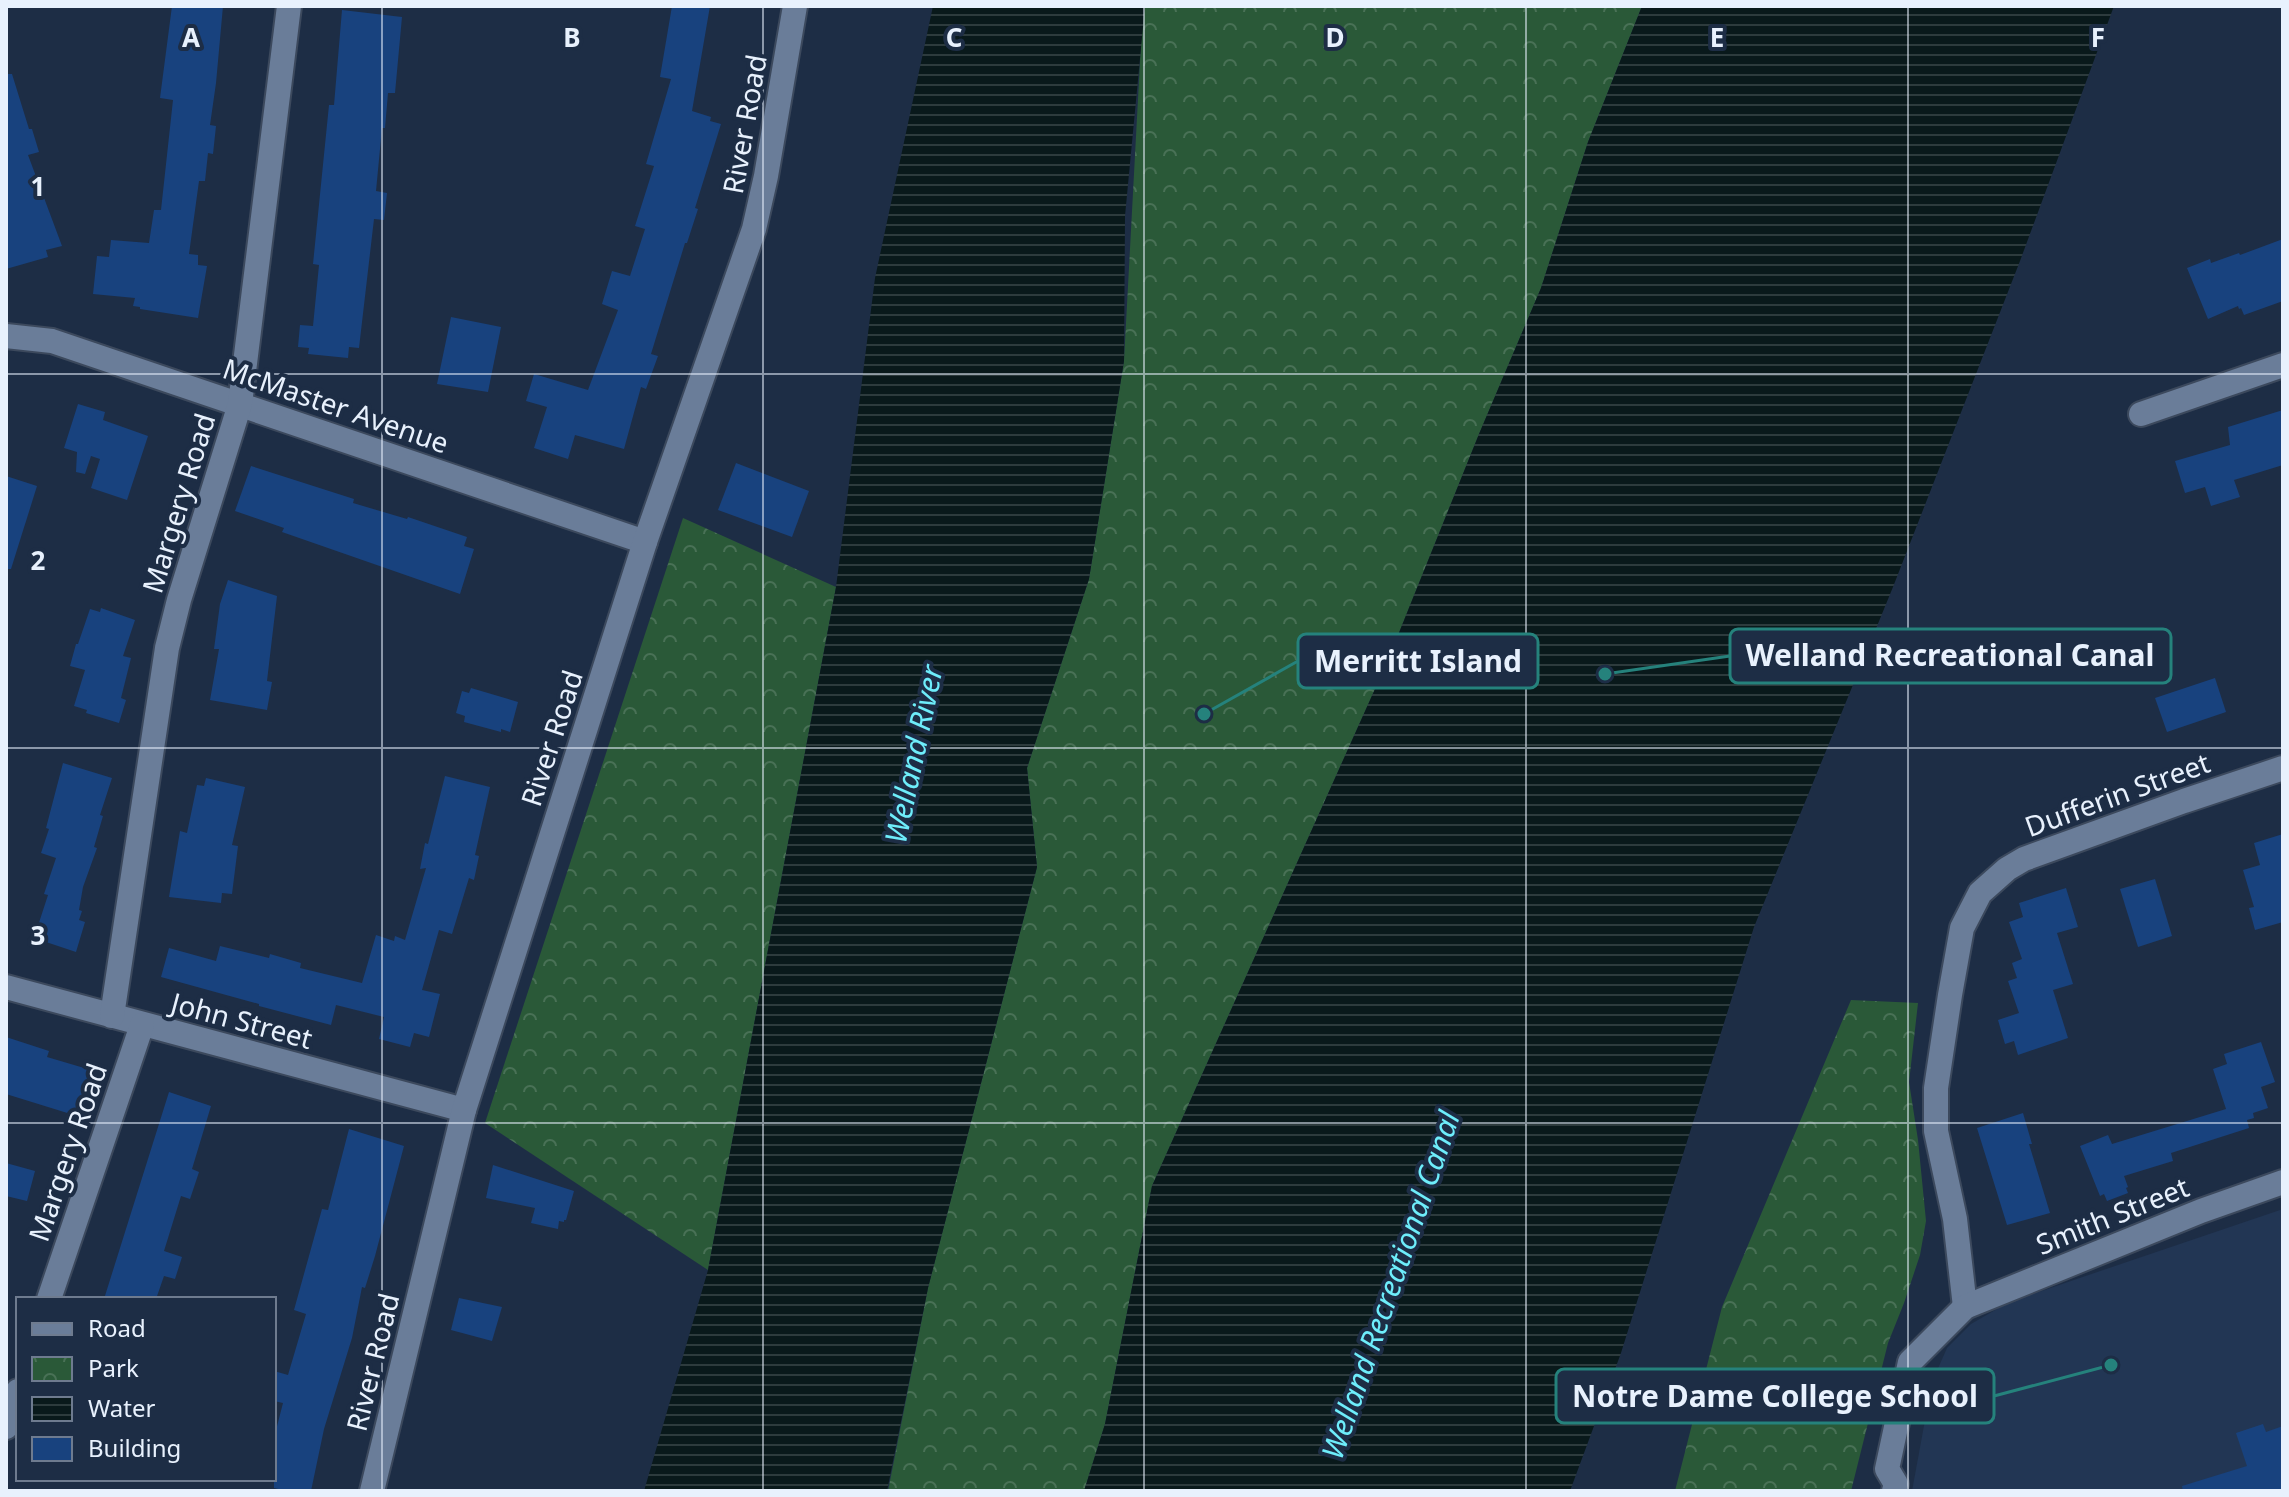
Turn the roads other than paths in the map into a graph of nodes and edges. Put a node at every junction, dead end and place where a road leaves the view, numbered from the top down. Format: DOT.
graph roads {
  1 [pos="289,6"];
  2 [pos="795,6"];
  3 [pos="6,336"];
  4 [pos="2283,365"];
  5 [pos="240,404"];
  6 [pos="2141,414"];
  7 [pos="645,542"];
  8 [pos="2283,768"];
  9 [pos="6,987"];
  10 [pos="112,1016"];
  11 [pos="142,1025"];
  12 [pos="464,1110"];
  13 [pos="2283,1182"];
  14 [pos="50,1297"];
  15 [pos="1965,1307"];
  16 [pos="16,1397"];
  17 [pos="6,1427"];
  18 [pos="372,1491"];
  19 [pos="1894,1491"];
  1 -- 5 [label="street, Margery Road"];
  2 -- 7 [label="street, River Road"];
  3 -- 5 [label="street, McMaster Avenue"];
  4 -- 6 [label="street"];
  5 -- 7 [label="street, McMaster Avenue"];
  5 -- 10 [label="street, Margery Road"];
  7 -- 12 [label="street, River Road"];
  8 -- 15 [label="street, Dufferin Street"];
  9 -- 10 [label="street, John Street"];
  10 -- 11 [label="street, John Street"];
  11 -- 12 [label="street, John Street"];
  11 -- 14 [label="street, Margery Road"];
  12 -- 18 [label="street, River Road"];
  13 -- 15 [label="street, Smith Street"];
  15 -- 19 [label="street"];
  16 -- 17 [label="street"];
}
